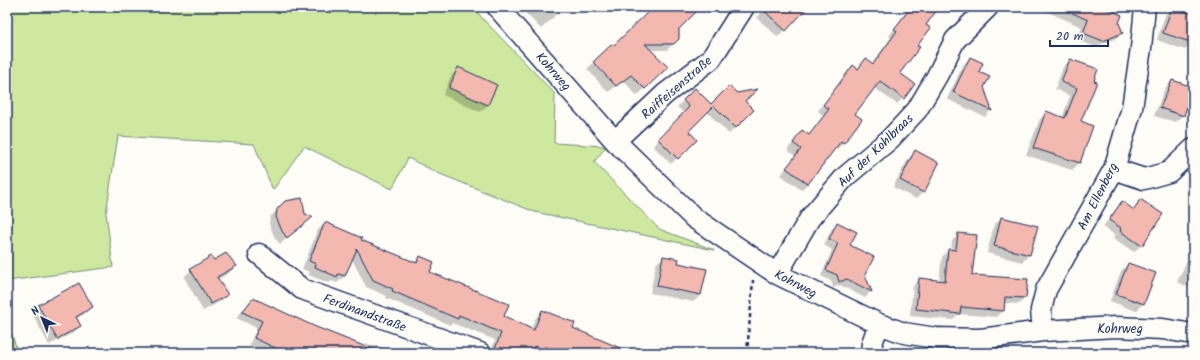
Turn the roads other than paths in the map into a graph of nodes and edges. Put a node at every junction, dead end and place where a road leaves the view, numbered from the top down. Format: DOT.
graph roads {
  1 [pos="497,7"];
  2 [pos="744,7"];
  3 [pos="988,7"];
  4 [pos="1145,7"];
  5 [pos="615,141"];
  6 [pos="1193,149"];
  7 [pos="1114,169"];
  8 [pos="259,254"];
  9 [pos="777,274"];
  10 [pos="879,324"];
  11 [pos="1042,331"];
  12 [pos="1193,334"];
  13 [pos="480,353"];
  14 [pos="871,353"];
  1 -- 5 [label="street, Kohrweg"];
  2 -- 5 [label="street, Raiffeisenstraße"];
  3 -- 9 [label="street, Auf der Kohlbraas"];
  4 -- 7 [label="street, Am Ellenberg"];
  5 -- 9 [label="street, Kohrweg"];
  6 -- 7 [label="street"];
  7 -- 11 [label="street, Am Ellenberg"];
  8 -- 13 [label="street, Ferdinandstraße"];
  9 -- 10 [label="street, Kohrweg"];
  10 -- 11 [label="street, Kohrweg"];
  10 -- 14 [label="street"];
  11 -- 12 [label="street, Kohrweg"];
}
